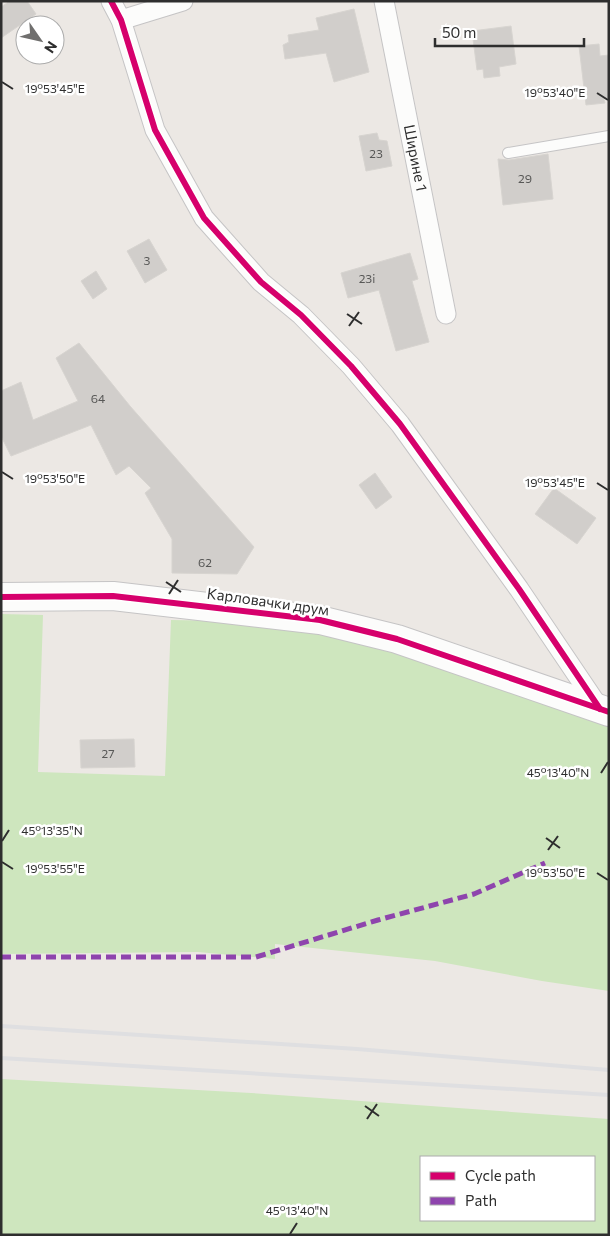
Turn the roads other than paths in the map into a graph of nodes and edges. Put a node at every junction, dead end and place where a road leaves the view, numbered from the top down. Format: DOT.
graph roads {
  1 [pos="111,1"];
  2 [pos="183,1"];
  3 [pos="384,1"];
  4 [pos="121,20"];
  5 [pos="609,136"];
  6 [pos="508,153"];
  7 [pos="446,314"];
  8 [pos="1,597"];
  9 [pos="604,710"];
  1 -- 4 [label="street"];
  2 -- 4 [label="street"];
  3 -- 7 [label="street, Ширине 1"];
  4 -- 9 [label="street"];
  5 -- 6 [label="lane"];
  8 -- 9 [label="main road, Карловачки друм"];
}
